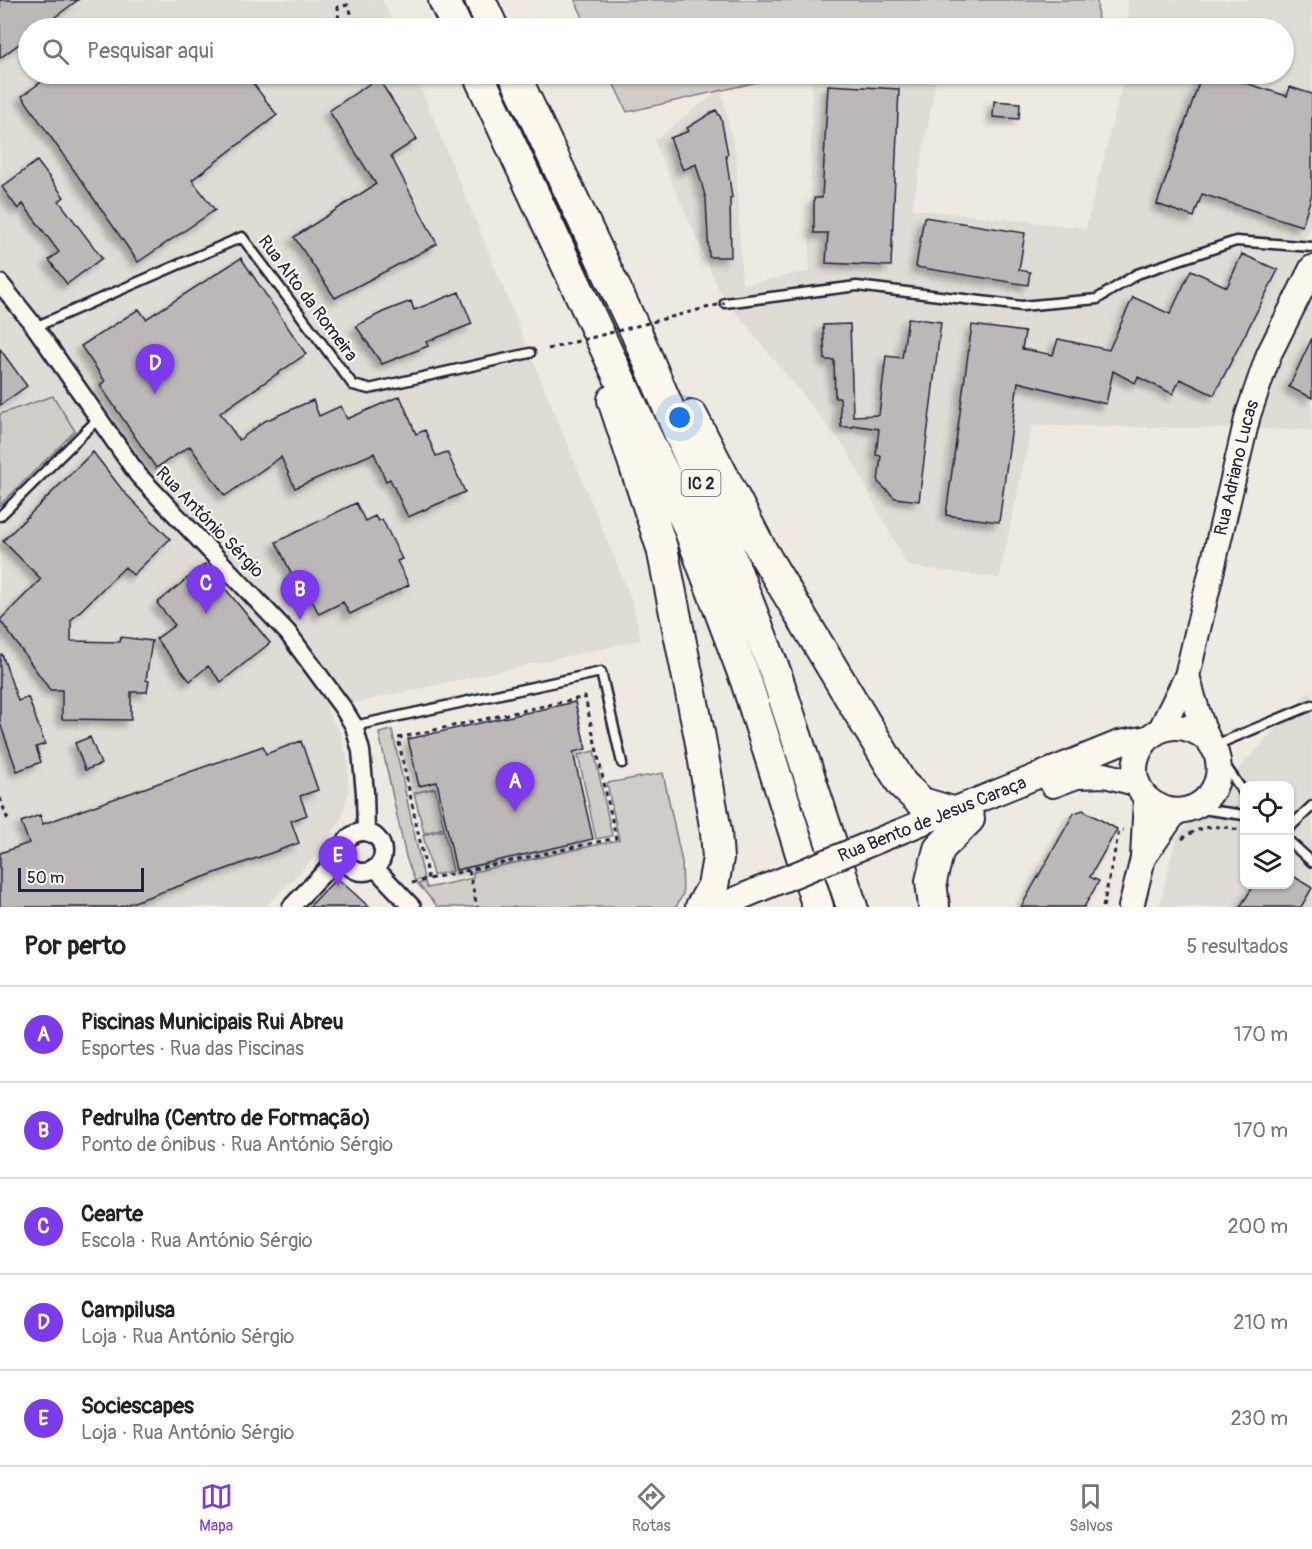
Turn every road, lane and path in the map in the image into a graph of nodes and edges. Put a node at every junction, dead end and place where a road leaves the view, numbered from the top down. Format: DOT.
graph roads {
  1 [pos="444,0"];
  2 [pos="480,0"];
  3 [pos="339,18"];
  4 [pos="353,18"];
  5 [pos="453,18"];
  6 [pos="488,18"];
  7 [pos="483,84"];
  8 [pos="519,84"];
  9 [pos="1312,248"];
  10 [pos="1312,268"];
  11 [pos="0,283"];
  12 [pos="724,303"];
  13 [pos="594,321"];
  14 [pos="35,327"];
  15 [pos="636,332"];
  16 [pos="548,349"];
  17 [pos="530,353"];
  18 [pos="99,418"];
  19 [pos="0,516"];
  20 [pos="1187,676"];
  21 [pos="1312,705"];
  22 [pos="354,726"];
  23 [pos="1155,734"];
  24 [pos="1212,746"];
  25 [pos="622,763"];
  26 [pos="1240,786"];
  27 [pos="1142,791"];
  28 [pos="0,798"];
  29 [pos="1312,806"];
  30 [pos="1184,809"];
  31 [pos="959,815"];
  32 [pos="1240,815"];
  33 [pos="8,820"];
  34 [pos="1294,822"];
  35 [pos="1152,828"];
  36 [pos="1240,830"];
  37 [pos="366,832"];
  38 [pos="1294,846"];
  39 [pos="342,854"];
  40 [pos="1312,862"];
  41 [pos="376,869"];
  42 [pos="469,870"];
  43 [pos="761,901"];
  44 [pos="291,907"];
  45 [pos="412,907"];
  46 [pos="477,907"];
  47 [pos="701,907"];
  48 [pos="718,907"];
  49 [pos="818,907"];
  50 [pos="852,907"];
  51 [pos="934,907"];
  52 [pos="1103,907"];
  53 [pos="1131,907"];
  1 -- 5 [label="highway"];
  2 -- 6 [label="highway"];
  3 -- 4 [label="path"];
  7 -- 13 [label="highway, IC 2"];
  8 -- 15 [label="highway, IC 2"];
  9 -- 12 [label="lane"];
  10 -- 20 [label="main road, Rua Adriano Lucas"];
  11 -- 14 [label="street, Rua António Sérgio"];
  12 -- 16 [label="path, bridge"];
  13 -- 47 [label="highway"];
  13 -- 49 [label="highway, IC 2"];
  14 -- 17 [label="lane, Rua Alto da Romeira"];
  14 -- 18 [label="street, Rua António Sérgio"];
  15 -- 31 [label="highway"];
  15 -- 50 [label="highway, IC 2"];
  18 -- 19 [label="lane"];
  18 -- 22 [label="street, Rua António Sérgio"];
  20 -- 23 [label="main road, Rua Adriano Lucas"];
  20 -- 24 [label="main road, Rua Adriano Lucas"];
  21 -- 24 [label="lane"];
  22 -- 25 [label="lane"];
  22 -- 37 [label="street, Rua António Sérgio"];
  23 -- 24 [label="main road"];
  23 -- 27 [label="main road, Rua Adriano Lucas"];
  23 -- 31 [label="main road, Rua Bento de Jesus Caraça"];
  24 -- 26 [label="lane"];
  24 -- 30 [label="main road, Rua Adriano Lucas"];
  27 -- 30 [label="main road"];
  27 -- 31 [label="main road, Rua Bento de Jesus Caraça"];
  27 -- 35 [label="main road, Rua Adriano Lucas"];
  28 -- 33 [label="path"];
  29 -- 34 [label="lane"];
  30 -- 32 [label="lane"];
  30 -- 35 [label="main road, Rua Adriano Lucas"];
  31 -- 43 [label="main road, Rua Bento de Jesus Caraça, bridge"];
  31 -- 51 [label="highway"];
  35 -- 36 [label="path"];
  35 -- 52 [label="path"];
  35 -- 53 [label="main road, Rua Adriano Lucas"];
  37 -- 39 [label="street"];
  37 -- 41 [label="street"];
  38 -- 40 [label="lane"];
  39 -- 41 [label="street"];
  39 -- 44 [label="street"];
  41 -- 45 [label="street"];
  42 -- 42 [label="path"];
  42 -- 46 [label="path"];
  43 -- 48 [label="main road, Rua Bento de Jesus Caraça"];
}
